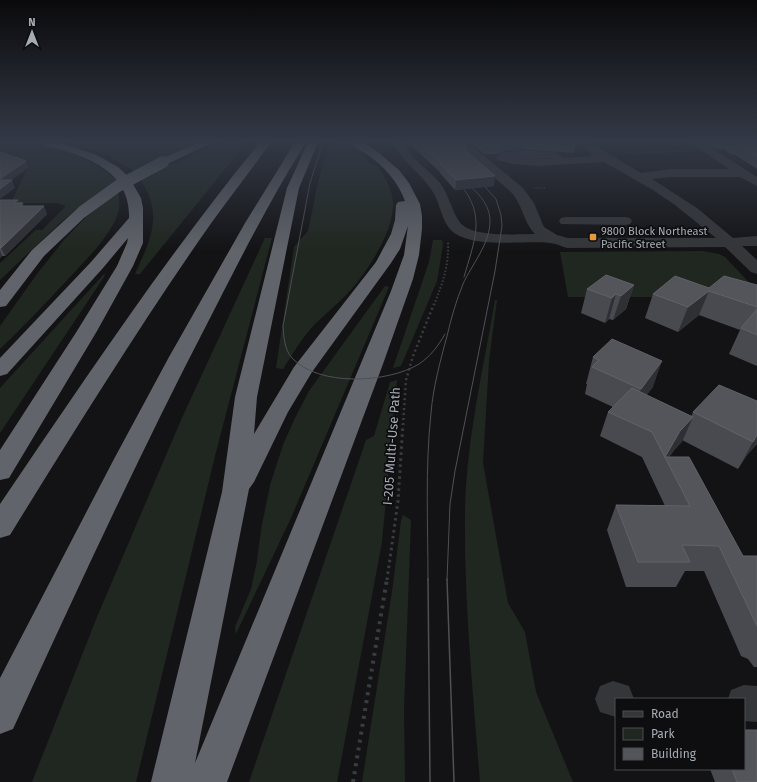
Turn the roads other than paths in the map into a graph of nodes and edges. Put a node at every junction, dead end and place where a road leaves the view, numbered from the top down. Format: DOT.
graph roads {
  1 [pos="123,178"];
  2 [pos="132,178"];
  3 [pos="238,178"];
  4 [pos="278,178"];
  5 [pos="297,178"];
  6 [pos="397,178"];
  7 [pos="399,178"];
  8 [pos="428,178"];
  9 [pos="503,178"];
  10 [pos="642,178"];
  11 [pos="533,220"];
  12 [pos="609,220"];
  13 [pos="134,221"];
  14 [pos="566,221"];
  15 [pos="625,221"];
  16 [pos="512,238"];
  17 [pos="552,238"];
  18 [pos="757,241"];
  19 [pos="729,242"];
  20 [pos="626,243"];
  21 [pos="757,269"];
  22 [pos="0,302"];
  23 [pos="0,370"];
  24 [pos="0,471"];
  25 [pos="236,492"];
  26 [pos="0,527"];
  27 [pos="745,703"];
  28 [pos="757,704"];
  29 [pos="0,716"];
  30 [pos="171,782"];
  31 [pos="207,782"];
  1 -- 13 [label="highway"];
  2 -- 22 [label="highway, bridge"];
  3 -- 26 [label="highway"];
  4 -- 29 [label="highway"];
  5 -- 25 [label="highway"];
  6 -- 25 [label="highway"];
  7 -- 31 [label="highway"];
  8 -- 16 [label="street"];
  9 -- 11 [label="street"];
  10 -- 19 [label="street"];
  11 -- 16 [label="street"];
  11 -- 17 [label="street"];
  12 -- 14 [label="street"];
  12 -- 15 [label="street"];
  12 -- 20 [label="street"];
  13 -- 23 [label="highway"];
  13 -- 24 [label="highway"];
  16 -- 17 [label="street"];
  17 -- 20 [label="street"];
  18 -- 19 [label="street"];
  19 -- 20 [label="street"];
  19 -- 21 [label="street"];
  25 -- 30 [label="highway"];
  27 -- 28 [label="street"];
}
